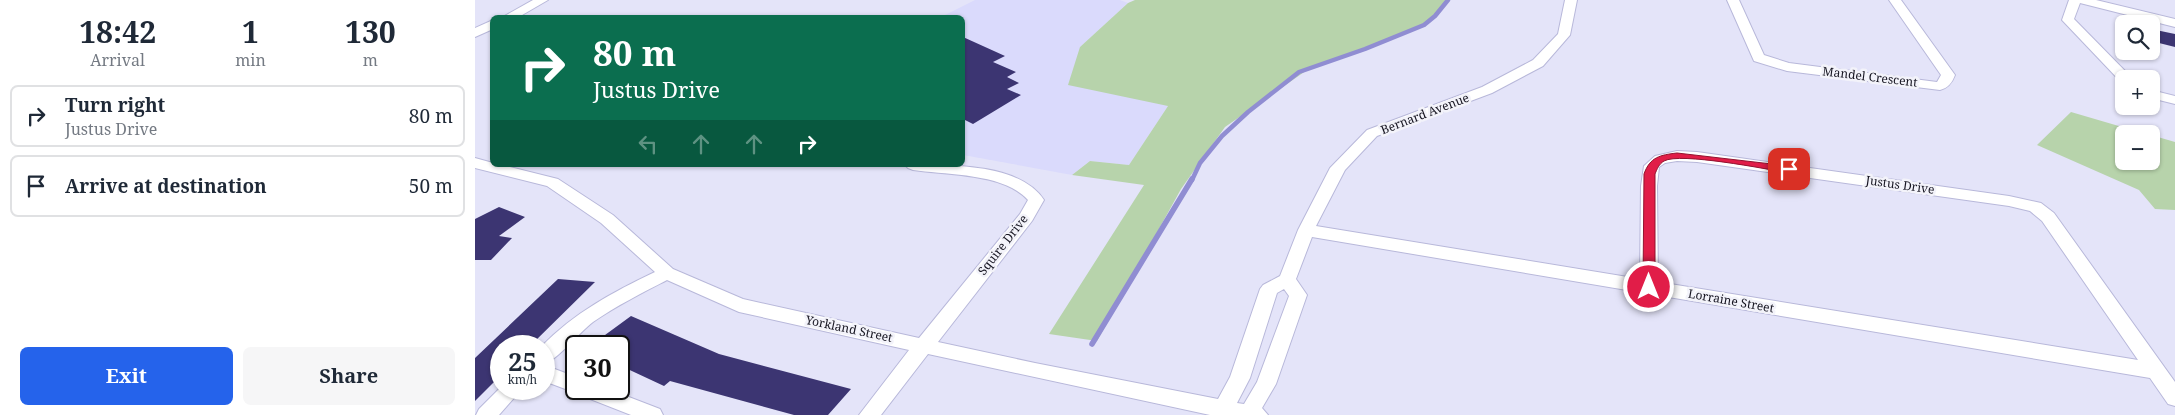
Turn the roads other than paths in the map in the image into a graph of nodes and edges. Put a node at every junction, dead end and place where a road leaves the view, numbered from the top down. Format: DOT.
graph roads {
  1 [pos="542,0"];
  2 [pos="1571,0"];
  3 [pos="1733,0"];
  4 [pos="1895,0"];
  5 [pos="2075,0"];
  6 [pos="2081,0"];
  7 [pos="513,15"];
  8 [pos="2175,23"];
  9 [pos="2117,70"];
  10 [pos="2160,96"];
  11 [pos="2175,100"];
  12 [pos="475,163"];
  13 [pos="490,167"];
  14 [pos="491,167"];
  15 [pos="926,167"];
  16 [pos="1306,230"];
  17 [pos="667,273"];
  18 [pos="1287,280"];
  19 [pos="1649,287"];
  20 [pos="555,344"];
  21 [pos="925,346"];
  22 [pos="2156,371"];
  23 [pos="2175,398"];
  24 [pos="501,400"];
  25 [pos="615,400"];
  26 [pos="1222,411"];
  27 [pos="1251,414"];
  28 [pos="486,415"];
  29 [pos="653,415"];
  30 [pos="869,415"];
  1 -- 7 [label="street"];
  2 -- 16 [label="street, Bernard Avenue"];
  3 -- 4 [label="street, Mandel Crescent"];
  5 -- 9 [label="street"];
  6 -- 8 [label="street"];
  10 -- 11 [label="street"];
  12 -- 13 [label="street, Yorkland Street"];
  14 -- 17 [label="street, Yorkland Street"];
  15 -- 21 [label="street, Squire Drive"];
  16 -- 18 [label="street, Bernard Avenue"];
  16 -- 19 [label="street, Lorraine Street"];
  17 -- 20 [label="street"];
  17 -- 21 [label="street, Yorkland Street"];
  18 -- 26 [label="street"];
  18 -- 27 [label="street"];
  19 -- 22 [label="street, Lorraine Street"];
  19 -- 22 [label="street, Justus Drive"];
  21 -- 26 [label="street, Yorkland Street"];
  21 -- 30 [label="street"];
  22 -- 23 [label="street, Justus Drive"];
  24 -- 28 [label="street"];
  25 -- 29 [label="street"];
  26 -- 27 [label="street, Yorkland Street"];
}
